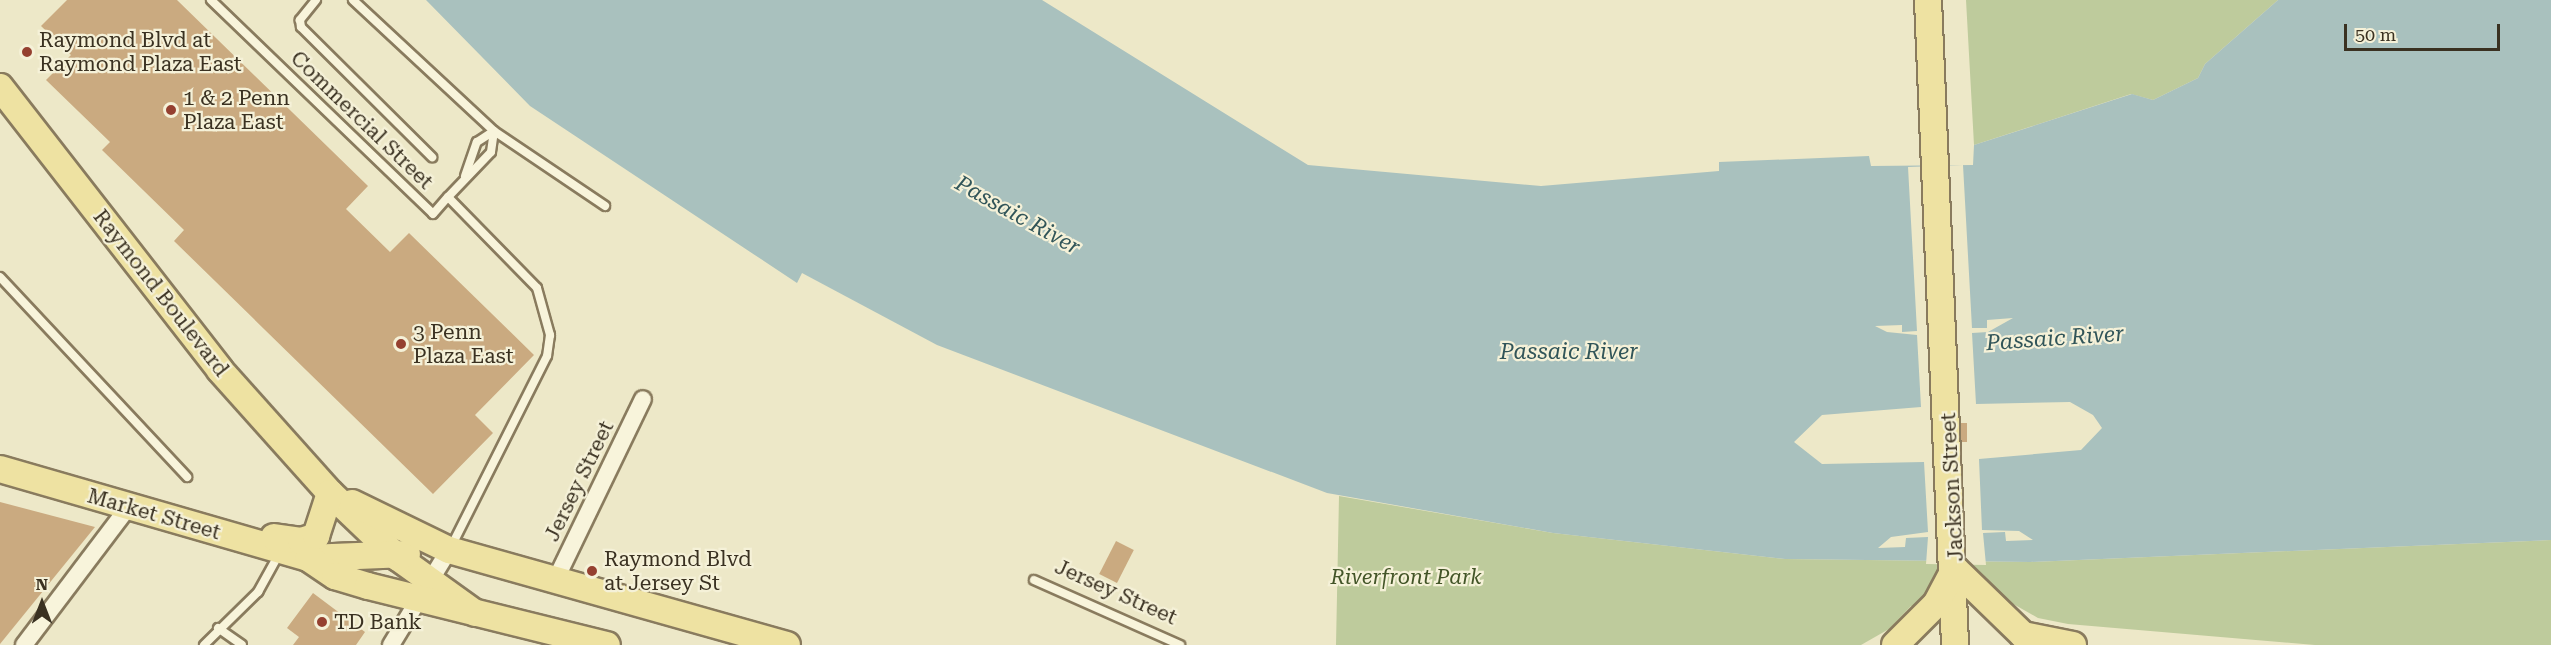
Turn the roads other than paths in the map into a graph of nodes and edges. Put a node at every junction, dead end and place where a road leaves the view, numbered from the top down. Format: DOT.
graph roads {
  1 [pos="211,0"];
  2 [pos="316,0"];
  3 [pos="353,0"];
  4 [pos="1928,0"];
  5 [pos="0,87"];
  6 [pos="494,131"];
  7 [pos="432,157"];
  8 [pos="465,176"];
  9 [pos="448,197"];
  10 [pos="605,206"];
  11 [pos="0,277"];
  12 [pos="643,399"];
  13 [pos="0,469"];
  14 [pos="187,477"];
  15 [pos="330,492"];
  16 [pos="129,506"];
  17 [pos="252,542"];
  18 [pos="444,547"];
  19 [pos="280,551"];
  20 [pos="397,557"];
  21 [pos="308,558"];
  22 [pos="1956,569"];
  23 [pos="1034,580"];
  24 [pos="554,583"];
  25 [pos="426,590"];
  26 [pos="1946,604"];
  27 [pos="218,628"];
  28 [pos="24,645"];
  29 [pos="204,645"];
  30 [pos="242,645"];
  31 [pos="391,645"];
  32 [pos="607,645"];
  33 [pos="787,645"];
  34 [pos="1180,645"];
  35 [pos="1895,645"];
  36 [pos="1955,645"];
  37 [pos="2073,645"];
  1 -- 9 [label="lane, Commercial Street"];
  2 -- 7 [label="lane"];
  3 -- 6 [label="lane"];
  4 -- 22 [label="main road, Jackson Street"];
  5 -- 15 [label="main road, Raymond Boulevard"];
  6 -- 8 [label="lane"];
  6 -- 8 [label="lane"];
  6 -- 10 [label="lane"];
  8 -- 9 [label="lane"];
  9 -- 18 [label="lane, Commercial Street"];
  11 -- 14 [label="lane"];
  12 -- 24 [label="street, Jersey Street"];
  13 -- 16 [label="main road, Market Street"];
  15 -- 17 [label="main road"];
  15 -- 18 [label="main road, Raymond Boulevard"];
  15 -- 20 [label="main road, Raymond Boulevard"];
  16 -- 17 [label="main road, Market Street"];
  16 -- 28 [label="street"];
  17 -- 19 [label="main road, Market Street"];
  18 -- 20 [label="main road, Market Street"];
  18 -- 24 [label="main road"];
  18 -- 25 [label="street"];
  19 -- 21 [label="main road, Market Street"];
  19 -- 27 [label="lane"];
  20 -- 21 [label="main road, Market Street"];
  20 -- 25 [label="main road, Raymond Boulevard"];
  21 -- 25 [label="main road, Market Street"];
  22 -- 26 [label="main road, Jackson Street"];
  22 -- 37 [label="main road"];
  23 -- 34 [label="lane, Jersey Street"];
  24 -- 33 [label="main road"];
  25 -- 31 [label="street"];
  25 -- 32 [label="main road, Raymond Boulevard"];
  26 -- 35 [label="main road"];
  26 -- 36 [label="main road, Jackson Street"];
  27 -- 29 [label="lane"];
  27 -- 30 [label="lane"];
}
